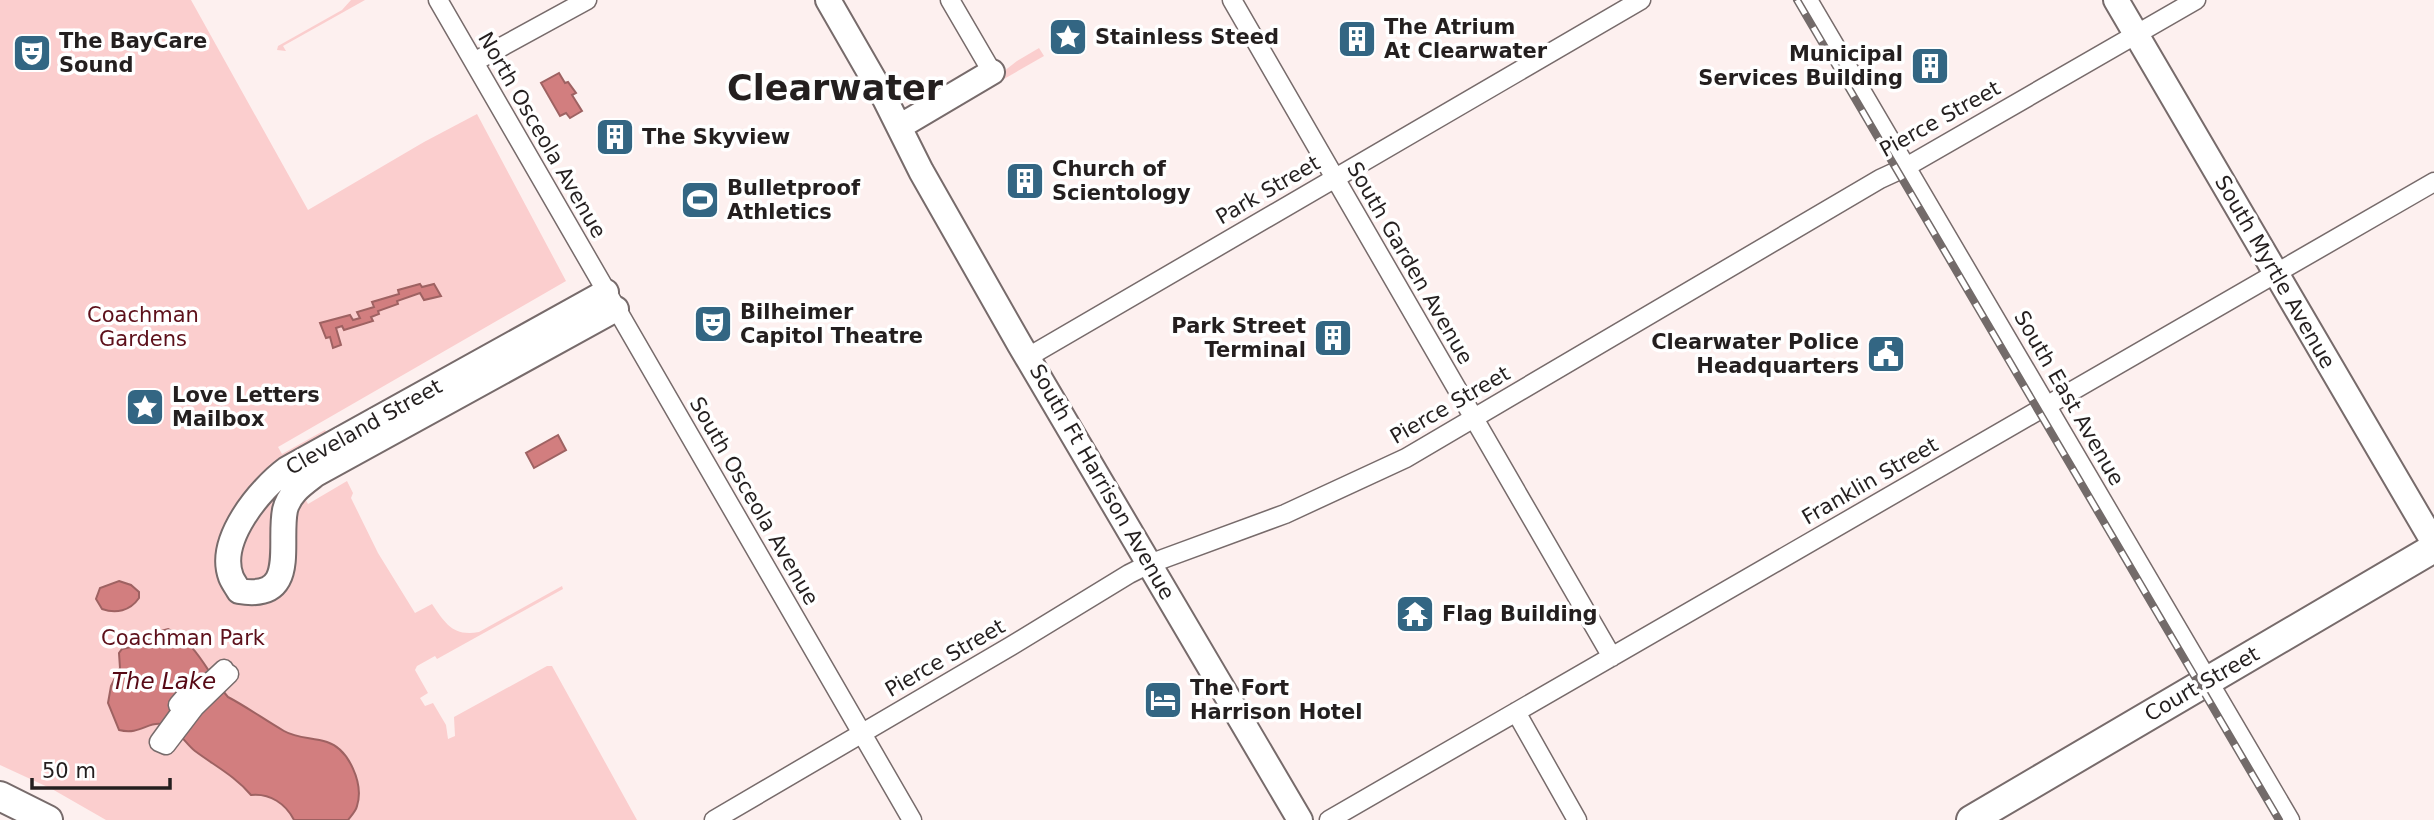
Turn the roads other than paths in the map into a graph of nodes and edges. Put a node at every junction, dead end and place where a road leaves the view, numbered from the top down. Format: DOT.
graph roads {
  1 [pos="438,0"];
  2 [pos="587,0"];
  3 [pos="828,0"];
  4 [pos="950,0"];
  5 [pos="1232,0"];
  6 [pos="1641,0"];
  7 [pos="1808,0"];
  8 [pos="2116,0"];
  9 [pos="2196,0"];
  10 [pos="2136,34"];
  11 [pos="474,62"];
  12 [pos="992,72"];
  13 [pos="903,135"];
  14 [pos="1906,167"];
  15 [pos="1334,178"];
  16 [pos="2434,182"];
  17 [pos="2276,273"];
  18 [pos="611,301"];
  19 [pos="1028,357"];
  20 [pos="2046,406"];
  21 [pos="1474,418"];
  22 [pos="246,512"];
  23 [pos="285,519"];
  24 [pos="2434,546"];
  25 [pos="1149,564"];
  26 [pos="1612,657"];
  27 [pos="2208,680"];
  28 [pos="1516,712"];
  29 [pos="862,733"];
  30 [pos="0,796"];
  31 [pos="48,820"];
  32 [pos="714,820"];
  33 [pos="912,820"];
  34 [pos="1300,820"];
  35 [pos="1329,820"];
  36 [pos="1577,820"];
  37 [pos="1971,820"];
  38 [pos="2290,820"];
  1 -- 11 [label="street, North Osceola Avenue"];
  2 -- 11 [label="street"];
  3 -- 13 [label="street, South Ft Harrison Avenue"];
  4 -- 12 [label="street"];
  5 -- 15 [label="street, South Garden Avenue"];
  6 -- 15 [label="street, Park Street"];
  7 -- 14 [label="street, South East Avenue"];
  8 -- 10 [label="street, South Myrtle Avenue"];
  9 -- 10 [label="street, Pierce Street"];
  10 -- 14 [label="street, Pierce Street"];
  10 -- 17 [label="street, South Myrtle Avenue"];
  11 -- 18 [label="street, North Osceola Avenue"];
  12 -- 13 [label="street"];
  13 -- 19 [label="street, South Ft Harrison Avenue"];
  14 -- 20 [label="street, South East Avenue"];
  14 -- 21 [label="street, Pierce Street"];
  15 -- 19 [label="street, Park Street"];
  15 -- 21 [label="street, South Garden Avenue"];
  16 -- 17 [label="street, Franklin Street"];
  17 -- 20 [label="street, Franklin Street"];
  17 -- 24 [label="street, South Myrtle Avenue"];
  18 -- 22 [label="street, Cleveland Street"];
  18 -- 23 [label="street, Cleveland Street"];
  18 -- 29 [label="street, South Osceola Avenue"];
  19 -- 25 [label="street, South Ft Harrison Avenue"];
  20 -- 26 [label="street, Franklin Street"];
  20 -- 27 [label="street, South East Avenue"];
  21 -- 25 [label="street, Pierce Street"];
  21 -- 26 [label="street, South Garden Avenue"];
  22 -- 23 [label="street"];
  22 -- 23 [label="street, Cleveland Street"];
  24 -- 27 [label="main road, Court Street"];
  25 -- 29 [label="street, Pierce Street"];
  25 -- 34 [label="street, South Ft Harrison Avenue"];
  26 -- 28 [label="street, Franklin Street"];
  27 -- 37 [label="main road, Court Street"];
  27 -- 38 [label="street, South East Avenue"];
  28 -- 35 [label="street, Franklin Street"];
  28 -- 36 [label="street"];
  29 -- 32 [label="street, Pierce Street"];
  29 -- 33 [label="street, South Osceola Avenue"];
  30 -- 31 [label="main road"];
}
